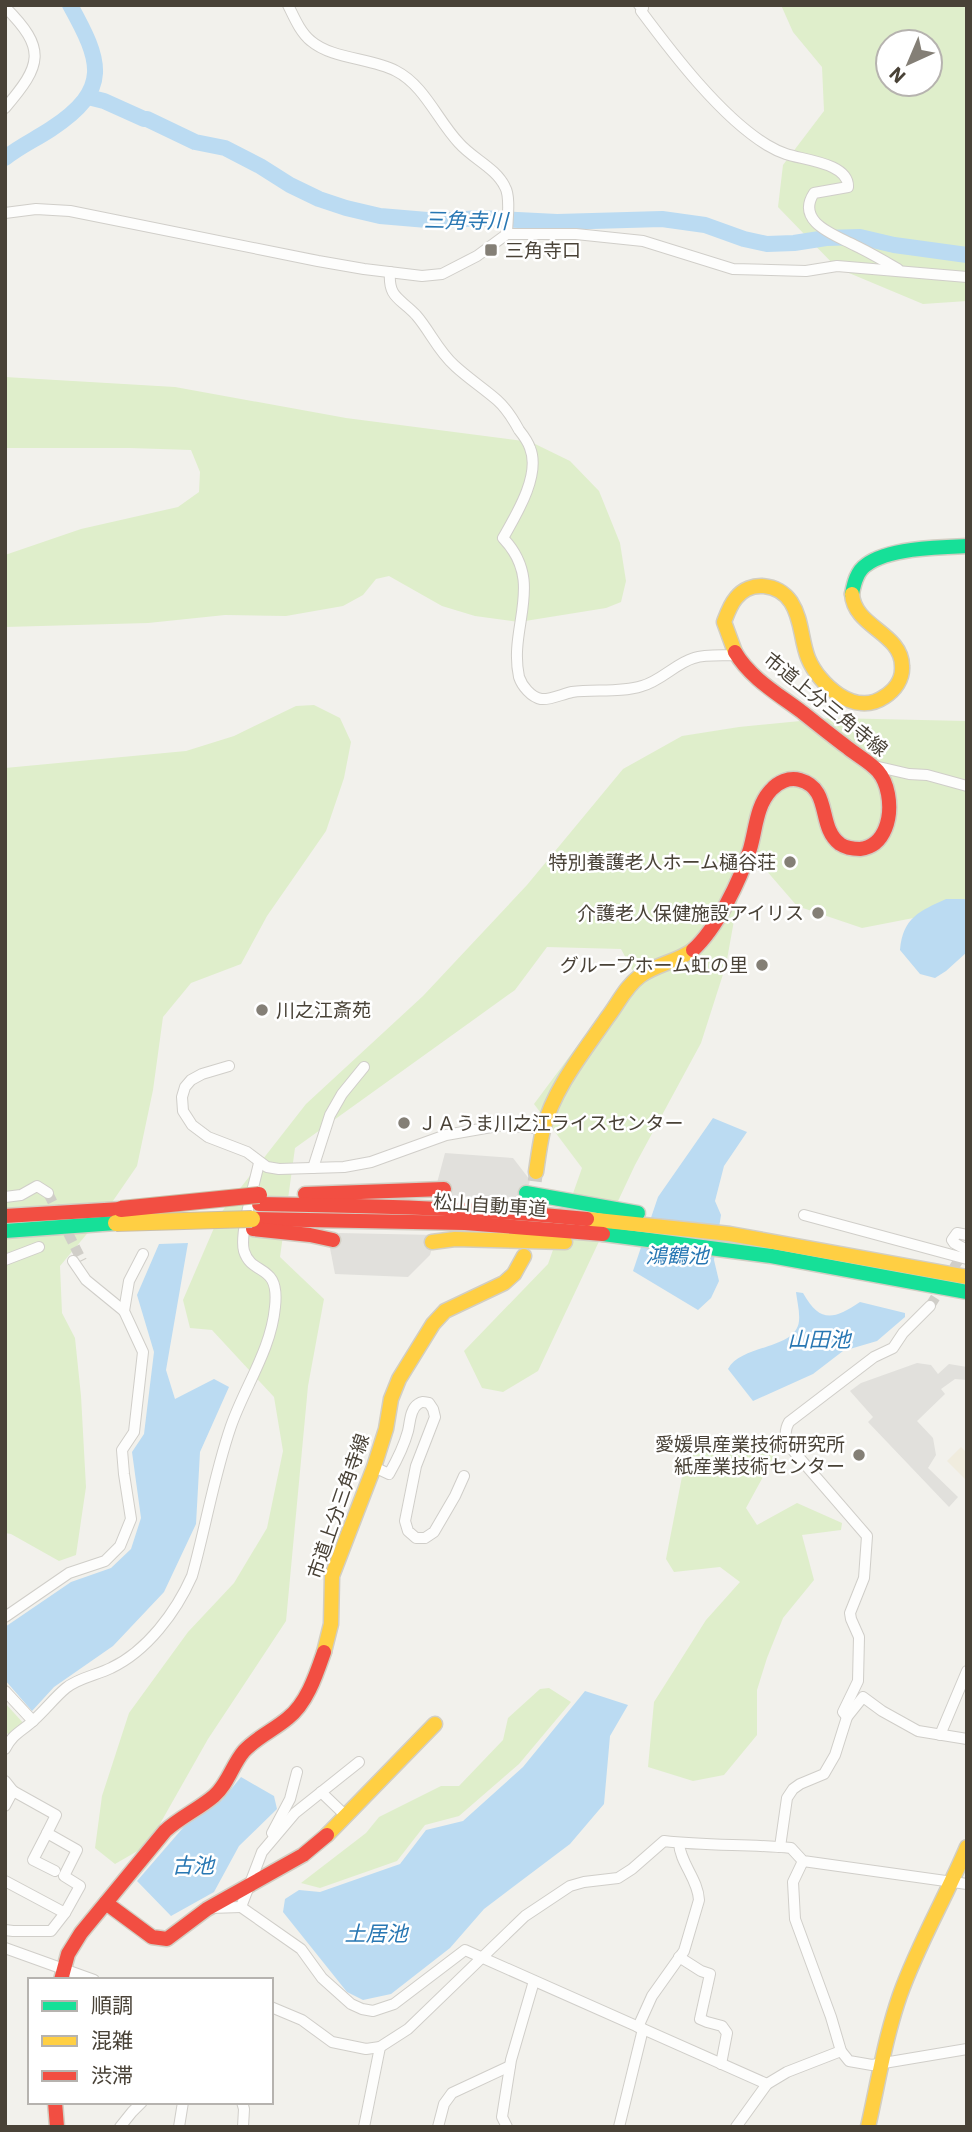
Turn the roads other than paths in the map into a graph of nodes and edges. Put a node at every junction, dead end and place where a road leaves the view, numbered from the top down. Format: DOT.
graph roads {
  1 [pos="288,5"];
  2 [pos="639,5"];
  3 [pos="5,7"];
  4 [pos="5,108"];
  5 [pos="5,212"];
  6 [pos="507,234"];
  7 [pos="390,272"];
  8 [pos="901,272"];
  9 [pos="967,277"];
  10 [pos="967,546"];
  11 [pos="737,656"];
  12 [pos="874,766"];
  13 [pos="967,786"];
  14 [pos="229,1066"];
  15 [pos="364,1067"];
  16 [pos="543,1129"];
  17 [pos="260,1163"];
  18 [pos="313,1168"];
  19 [pos="536,1172"];
  20 [pos="444,1189"];
  21 [pos="48,1193"];
  22 [pos="526,1193"];
  23 [pos="5,1198"];
  24 [pos="255,1212"];
  25 [pos="804,1215"];
  26 [pos="5,1216"];
  27 [pos="118,1220"];
  28 [pos="637,1230"];
  29 [pos="5,1231"];
  30 [pos="967,1235"];
  31 [pos="333,1240"];
  32 [pos="432,1242"];
  33 [pos="730,1242"];
  34 [pos="39,1247"];
  35 [pos="967,1250"];
  36 [pos="143,1254"];
  37 [pos="524,1256"];
  38 [pos="967,1259"];
  39 [pos="5,1260"];
  40 [pos="77,1261"];
  41 [pos="967,1277"];
  42 [pos="967,1292"];
  43 [pos="930,1306"];
  44 [pos="124,1311"];
  45 [pos="374,1467"];
  46 [pos="464,1476"];
  47 [pos="5,1617"];
  48 [pos="967,1671"];
  49 [pos="5,1691"];
  50 [pos="847,1717"];
  51 [pos="33,1721"];
  52 [pos="435,1724"];
  53 [pos="940,1735"];
  54 [pos="8,1736"];
  55 [pos="967,1740"];
  56 [pos="5,1749"];
  57 [pos="359,1762"];
  58 [pos="297,1772"];
  59 [pos="5,1781"];
  60 [pos="13,1791"];
  61 [pos="321,1792"];
  62 [pos="5,1806"];
  63 [pos="345,1815"];
  64 [pos="47,1833"];
  65 [pos="679,1843"];
  66 [pos="780,1847"];
  67 [pos="967,1847"];
  68 [pos="262,1852"];
  69 [pos="803,1861"];
  70 [pos="49,1871"];
  71 [pos="5,1881"];
  72 [pos="250,1883"];
  73 [pos="960,1883"];
  74 [pos="106,1903"];
  75 [pos="241,1907"];
  76 [pos="207,1909"];
  77 [pos="65,1913"];
  78 [pos="5,1930"];
  79 [pos="5,1948"];
  80 [pos="679,1957"];
  81 [pos="482,1958"];
  82 [pos="62,1974"];
  83 [pos="83,1978"];
  84 [pos="534,1981"];
  85 [pos="273,2008"];
  86 [pos="640,2028"];
  87 [pos="380,2047"];
  88 [pos="967,2049"];
  89 [pos="841,2051"];
  90 [pos="722,2064"];
  91 [pos="882,2064"];
  92 [pos="510,2066"];
  93 [pos="767,2084"];
  94 [pos="55,2104"];
  95 [pos="139,2104"];
  96 [pos="183,2104"];
  97 [pos="243,2104"];
  98 [pos="57,2127"];
  99 [pos="120,2127"];
  100 [pos="179,2127"];
  101 [pos="243,2127"];
  102 [pos="364,2127"];
  103 [pos="438,2127"];
  104 [pos="507,2127"];
  105 [pos="618,2127"];
  106 [pos="736,2127"];
  107 [pos="868,2127"];
  1 -- 6 [label="street"];
  2 -- 8 [label="street"];
  3 -- 4 [label="street"];
  5 -- 7 [label="street"];
  6 -- 7 [label="street"];
  6 -- 8 [label="street"];
  7 -- 11 [label="street"];
  8 -- 9 [label="street"];
  10 -- 11 [label="main road, 市道上分三角寺線"];
  11 -- 12 [label="main road, 市道上分三角寺線"];
  12 -- 13 [label="street"];
  12 -- 16 [label="main road, 市道上分三角寺線"];
  14 -- 17 [label="street"];
  15 -- 18 [label="street"];
  16 -- 18 [label="street"];
  16 -- 19 [label="main road, 市道上分三角寺線"];
  17 -- 18 [label="street"];
  17 -- 51 [label="street"];
  20 -- 24 [label="main road"];
  21 -- 23 [label="street"];
  22 -- 28 [label="main road"];
  24 -- 27 [label="main road, bridge"];
  24 -- 27 [label="main road"];
  24 -- 28 [label="main road, 松山自動車道"];
  24 -- 31 [label="main road"];
  25 -- 38 [label="street"];
  26 -- 27 [label="main road"];
  27 -- 29 [label="main road"];
  28 -- 32 [label="main road"];
  28 -- 33 [label="main road"];
  28 -- 33 [label="main road"];
  30 -- 35 [label="street"];
  33 -- 41 [label="main road"];
  33 -- 42 [label="main road"];
  34 -- 39 [label="street"];
  36 -- 44 [label="street"];
  37 -- 45 [label="main road, 市道上分三角寺線"];
  40 -- 44 [label="street"];
  43 -- 50 [label="street"];
  44 -- 47 [label="street"];
  45 -- 46 [label="street"];
  45 -- 74 [label="main road, 市道上分三角寺線"];
  48 -- 53 [label="street"];
  49 -- 51 [label="street"];
  50 -- 53 [label="street"];
  50 -- 66 [label="street"];
  51 -- 54 [label="street"];
  52 -- 63 [label="main road"];
  53 -- 55 [label="street"];
  54 -- 56 [label="street"];
  57 -- 61 [label="street"];
  58 -- 68 [label="street"];
  59 -- 60 [label="street"];
  60 -- 62 [label="street"];
  60 -- 64 [label="street"];
  61 -- 63 [label="street"];
  61 -- 68 [label="street"];
  63 -- 72 [label="main road"];
  64 -- 70 [label="street"];
  64 -- 77 [label="street"];
  65 -- 66 [label="street"];
  65 -- 80 [label="street"];
  65 -- 81 [label="street"];
  66 -- 69 [label="street"];
  67 -- 73 [label="main road"];
  68 -- 72 [label="street"];
  69 -- 73 [label="street"];
  69 -- 89 [label="street"];
  71 -- 77 [label="street"];
  72 -- 75 [label="street"];
  72 -- 76 [label="main road"];
  73 -- 91 [label="main road"];
  74 -- 76 [label="main road"];
  74 -- 82 [label="main road, 市道上分三角寺線"];
  75 -- 76 [label="street"];
  75 -- 81 [label="street"];
  77 -- 78 [label="street"];
  79 -- 82 [label="street"];
  80 -- 86 [label="street"];
  80 -- 90 [label="street"];
  81 -- 84 [label="street"];
  81 -- 87 [label="street"];
  82 -- 83 [label="street"];
  84 -- 86 [label="street"];
  84 -- 92 [label="street"];
  85 -- 87 [label="street"];
  86 -- 90 [label="street"];
  86 -- 105 [label="street"];
  87 -- 102 [label="street"];
  88 -- 91 [label="street"];
  89 -- 91 [label="street"];
  89 -- 93 [label="street"];
  90 -- 93 [label="street"];
  91 -- 107 [label="main road"];
  92 -- 103 [label="street"];
  92 -- 104 [label="street"];
  93 -- 106 [label="street"];
  94 -- 98 [label="main road"];
  95 -- 99 [label="street"];
  96 -- 100 [label="street"];
  97 -- 101 [label="street"];
}
